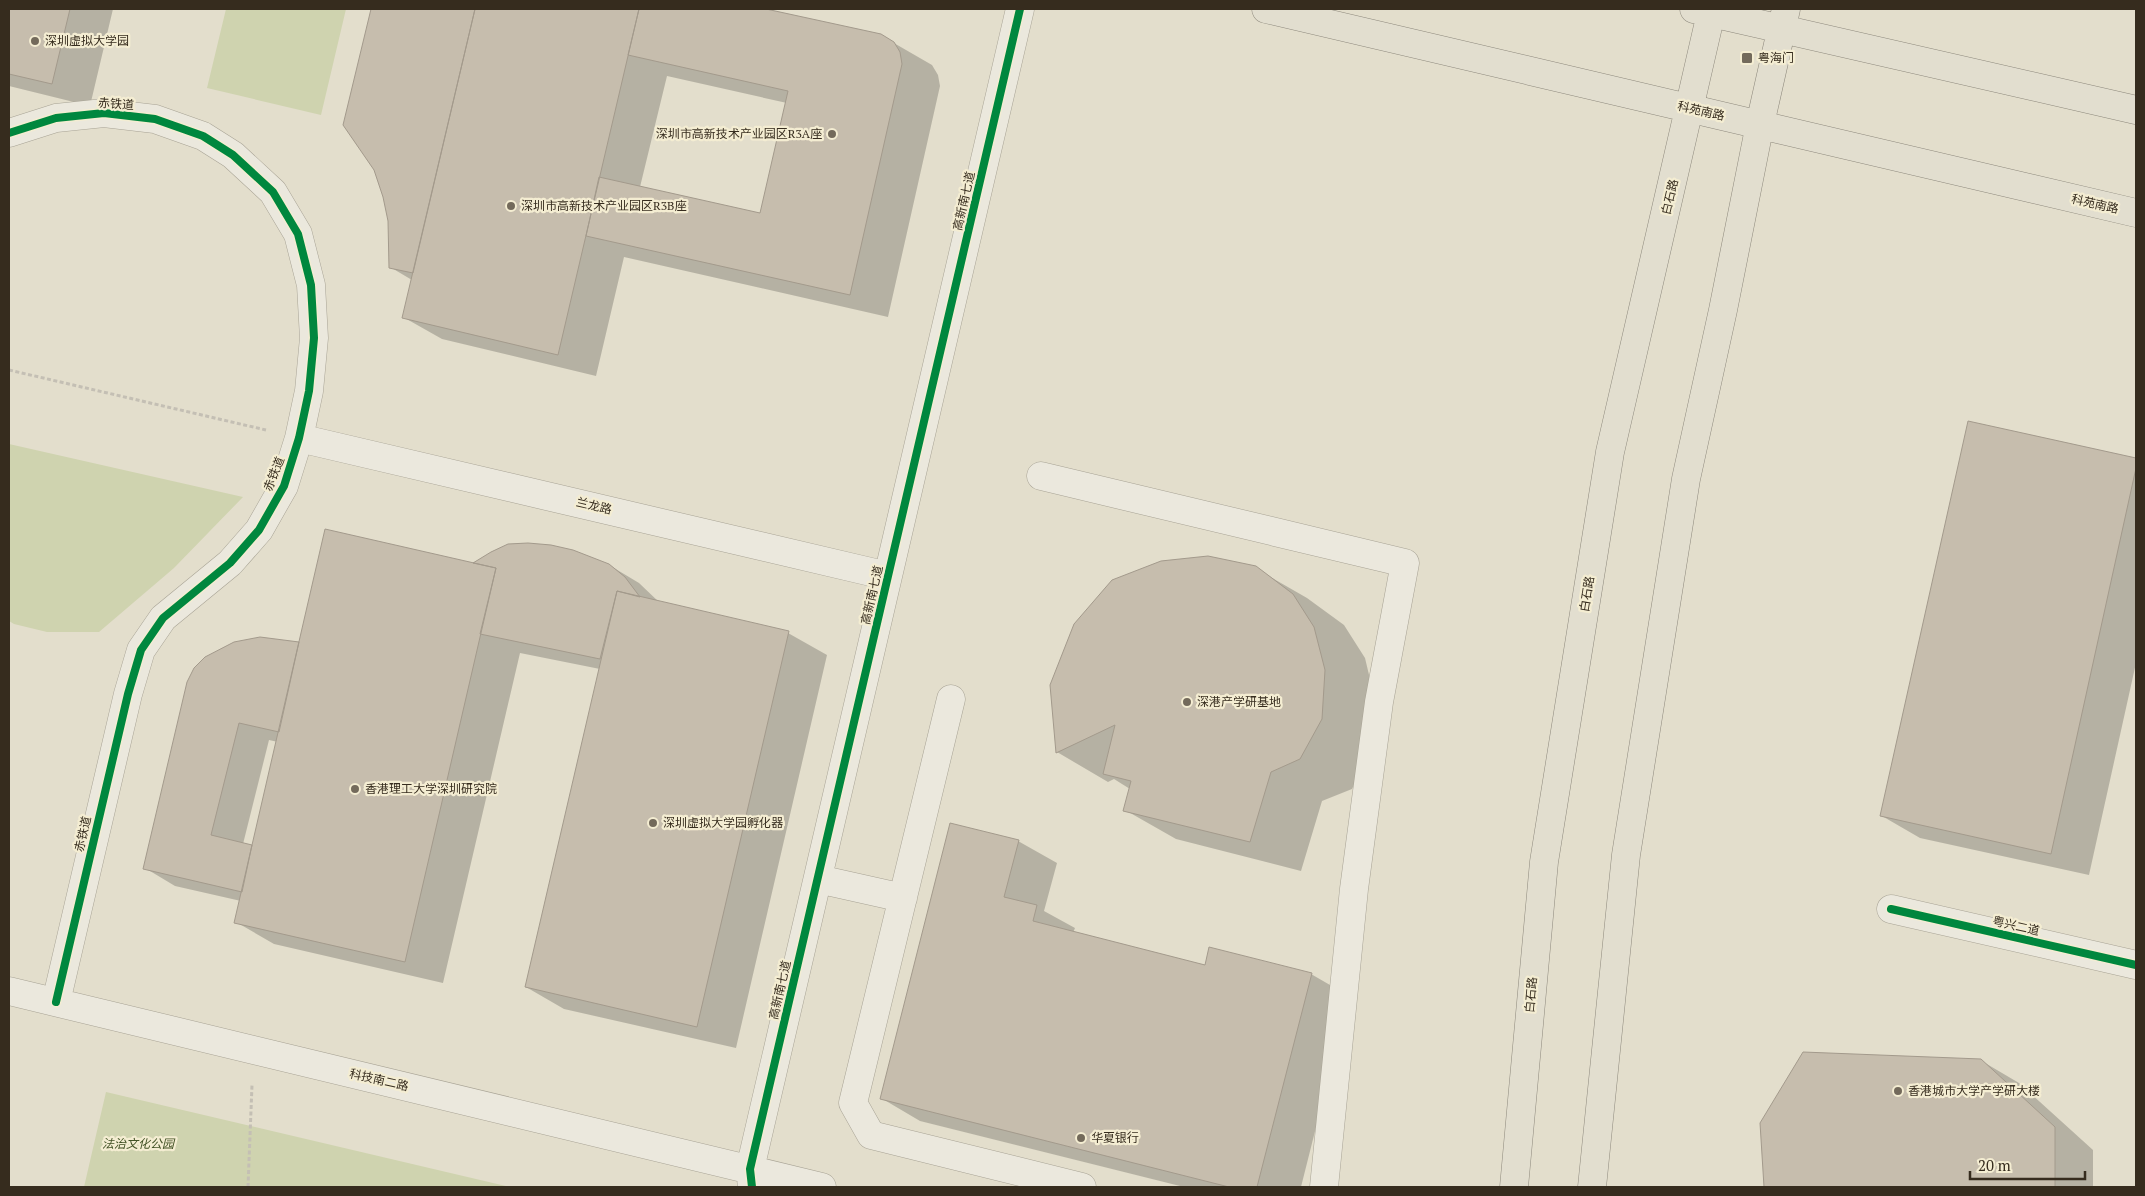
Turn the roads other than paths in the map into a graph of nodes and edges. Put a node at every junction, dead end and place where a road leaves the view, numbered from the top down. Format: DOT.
graph roads {
  1 [pos="1020,9"];
  2 [pos="1266,9"];
  3 [pos="1706,10"];
  4 [pos="1784,19"];
  5 [pos="1691,108"];
  6 [pos="2136,110"];
  7 [pos="1760,124"];
  8 [pos="9,134"];
  9 [pos="2136,213"];
  10 [pos="300,438"];
  11 [pos="1041,476"];
  12 [pos="888,576"];
  13 [pos="951,699"];
  14 [pos="818,878"];
  15 [pos="903,898"];
  16 [pos="1891,909"];
  17 [pos="2136,965"];
  18 [pos="9,991"];
  19 [pos="56,1002"];
  20 [pos="751,1178"];
  21 [pos="1070,1186"];
  22 [pos="822,1187"];
  23 [pos="1324,1187"];
  24 [pos="1514,1187"];
  25 [pos="1592,1187"];
  1 -- 12 [label="street, 高新南七道"];
  2 -- 5 [label="main road, 科苑南路"];
  3 -- 4 [label="main road"];
  3 -- 5 [label="main road, 白石路"];
  4 -- 6 [label="main road"];
  4 -- 7 [label="main road"];
  5 -- 7 [label="main road, 科苑南路"];
  5 -- 24 [label="main road, 白石路"];
  7 -- 9 [label="main road, 科苑南路"];
  7 -- 25 [label="main road"];
  8 -- 10 [label="street, 赤铁道"];
  10 -- 12 [label="street, 兰龙路"];
  10 -- 19 [label="street, 赤铁道"];
  11 -- 23 [label="street"];
  12 -- 14 [label="street, 高新南七道"];
  13 -- 15 [label="street"];
  14 -- 15 [label="street"];
  14 -- 20 [label="street, 高新南七道"];
  15 -- 21 [label="street"];
  16 -- 17 [label="street, 粤兴二道"];
  18 -- 19 [label="street, 科技南二路"];
  19 -- 20 [label="street, 科技南二路"];
  20 -- 22 [label="street, 科技南二路"];
}
